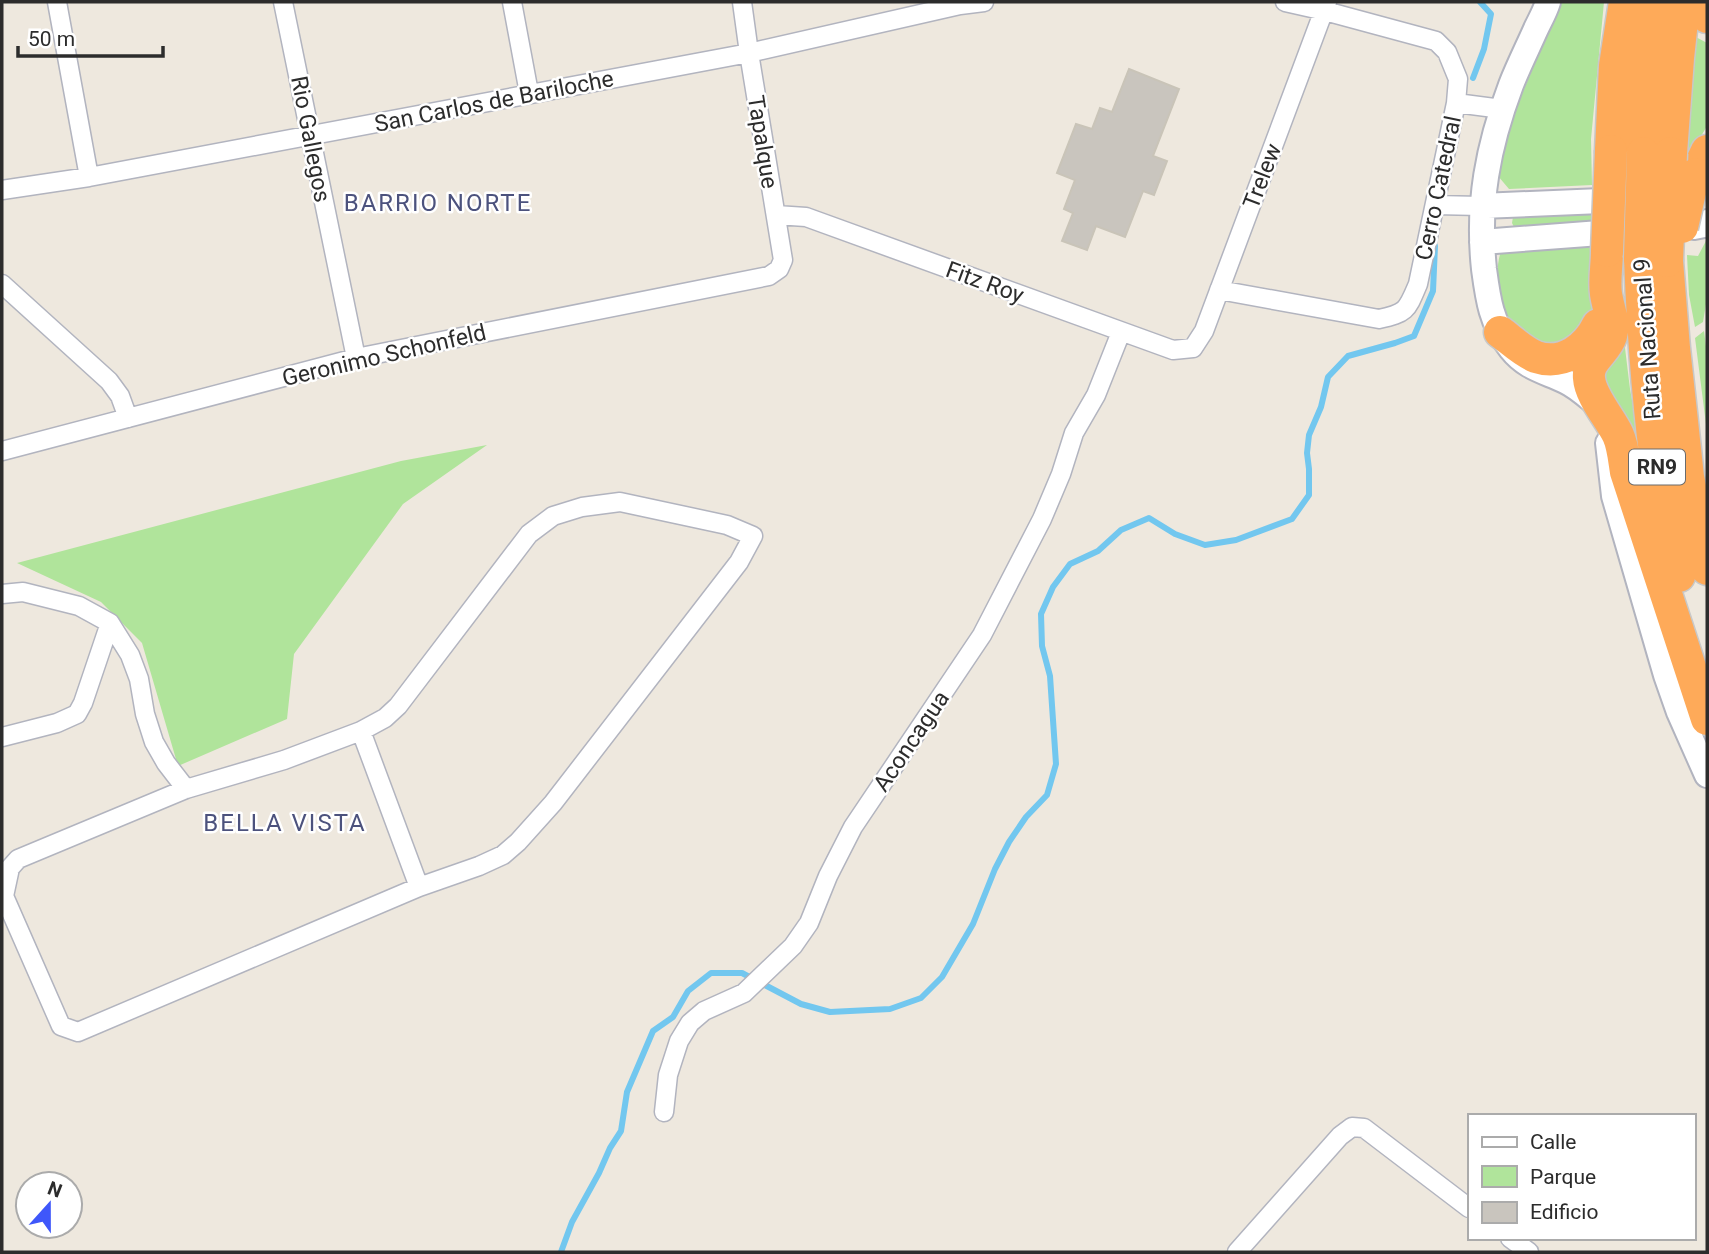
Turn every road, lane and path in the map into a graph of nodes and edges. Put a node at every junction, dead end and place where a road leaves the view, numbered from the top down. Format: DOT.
graph roads {
  1 [pos="57,2"];
  2 [pos="283,2"];
  3 [pos="512,2"];
  4 [pos="743,2"];
  5 [pos="984,2"];
  6 [pos="1285,2"];
  7 [pos="1548,2"];
  8 [pos="1625,2"];
  9 [pos="1654,2"];
  10 [pos="1684,2"];
  11 [pos="1703,2"];
  12 [pos="960,4"];
  13 [pos="1326,6"];
  14 [pos="1707,17"];
  15 [pos="749,53"];
  16 [pos="529,93"];
  17 [pos="1456,103"];
  18 [pos="1502,109"];
  19 [pos="310,136"];
  20 [pos="1657,153"];
  21 [pos="89,177"];
  22 [pos="1703,178"];
  23 [pos="2,190"];
  24 [pos="1601,201"];
  25 [pos="1435,205"];
  26 [pos="1481,206"];
  27 [pos="776,215"];
  28 [pos="1482,242"];
  29 [pos="1604,242"];
  30 [pos="1678,243"];
  31 [pos="769,275"];
  32 [pos="2,284"];
  33 [pos="1219,290"];
  34 [pos="1605,293"];
  35 [pos="1121,332"];
  36 [pos="1500,332"];
  37 [pos="1194,348"];
  38 [pos="356,358"];
  39 [pos="1606,413"];
  40 [pos="128,418"];
  41 [pos="2,451"];
  42 [pos="1707,569"];
  43 [pos="2,594"];
  44 [pos="110,623"];
  45 [pos="1707,670"];
  46 [pos="1707,719"];
  47 [pos="361,731"];
  48 [pos="2,737"];
  49 [pos="1707,775"];
  50 [pos="186,789"];
  51 [pos="419,887"];
  52 [pos="664,1112"];
  53 [pos="1468,1207"];
  54 [pos="1513,1240"];
  55 [pos="1237,1252"];
  56 [pos="1529,1252"];
  1 -- 21 [label="street"];
  2 -- 19 [label="street, Rio Gallegos"];
  3 -- 16 [label="street"];
  4 -- 15 [label="street, Tapalque"];
  5 -- 12 [label="street, San Carlos de Bariloche"];
  6 -- 13 [label="street"];
  7 -- 18 [label="street"];
  8 -- 29 [label="highway, bridge"];
  9 -- 20 [label="highway, Ruta Nacional 9 / RN9"];
  10 -- 20 [label="highway, Ruta Nacional 9 / RN9"];
  11 -- 14 [label="highway"];
  12 -- 15 [label="street, San Carlos de Bariloche"];
  13 -- 17 [label="street, Cerro Catedral"];
  13 -- 33 [label="street, Trelew"];
  15 -- 16 [label="street, San Carlos de Bariloche"];
  15 -- 27 [label="street, Tapalque"];
  16 -- 19 [label="street, San Carlos de Bariloche"];
  17 -- 18 [label="street"];
  17 -- 25 [label="street, Cerro Catedral"];
  18 -- 26 [label="street"];
  19 -- 21 [label="street, San Carlos de Bariloche"];
  19 -- 38 [label="street, Rio Gallegos"];
  20 -- 30 [label="highway, Ruta Nacional 9 / RN9, bridge"];
  21 -- 23 [label="street, San Carlos de Bariloche"];
  22 -- 30 [label="highway, bridge"];
  24 -- 26 [label="street"];
  25 -- 26 [label="street"];
  25 -- 33 [label="street, Cerro Catedral"];
  26 -- 28 [label="street"];
  27 -- 31 [label="street, Tapalque"];
  27 -- 35 [label="street, Fitz Roy"];
  28 -- 29 [label="street"];
  28 -- 36 [label="street"];
  29 -- 34 [label="highway"];
  30 -- 42 [label="highway, Ruta Nacional 9 / RN9"];
  30 -- 45 [label="highway, Ruta Nacional 9 / RN9"];
  31 -- 38 [label="street, Geronimo Schonfeld"];
  32 -- 40 [label="street"];
  33 -- 37 [label="street, Trelew"];
  34 -- 36 [label="highway"];
  34 -- 39 [label="highway"];
  35 -- 37 [label="street, Fitz Roy"];
  35 -- 52 [label="street, Aconcagua"];
  36 -- 39 [label="street"];
  38 -- 40 [label="street, Geronimo Schonfeld"];
  39 -- 46 [label="highway"];
  39 -- 49 [label="street"];
  40 -- 41 [label="street, Geronimo Schonfeld"];
  43 -- 44 [label="street"];
  44 -- 48 [label="street"];
  44 -- 50 [label="street"];
  47 -- 50 [label="street"];
  47 -- 51 [label="street"];
  47 -- 51 [label="street"];
  50 -- 51 [label="street"];
  53 -- 55 [label="street"];
  54 -- 56 [label="street"];
}
